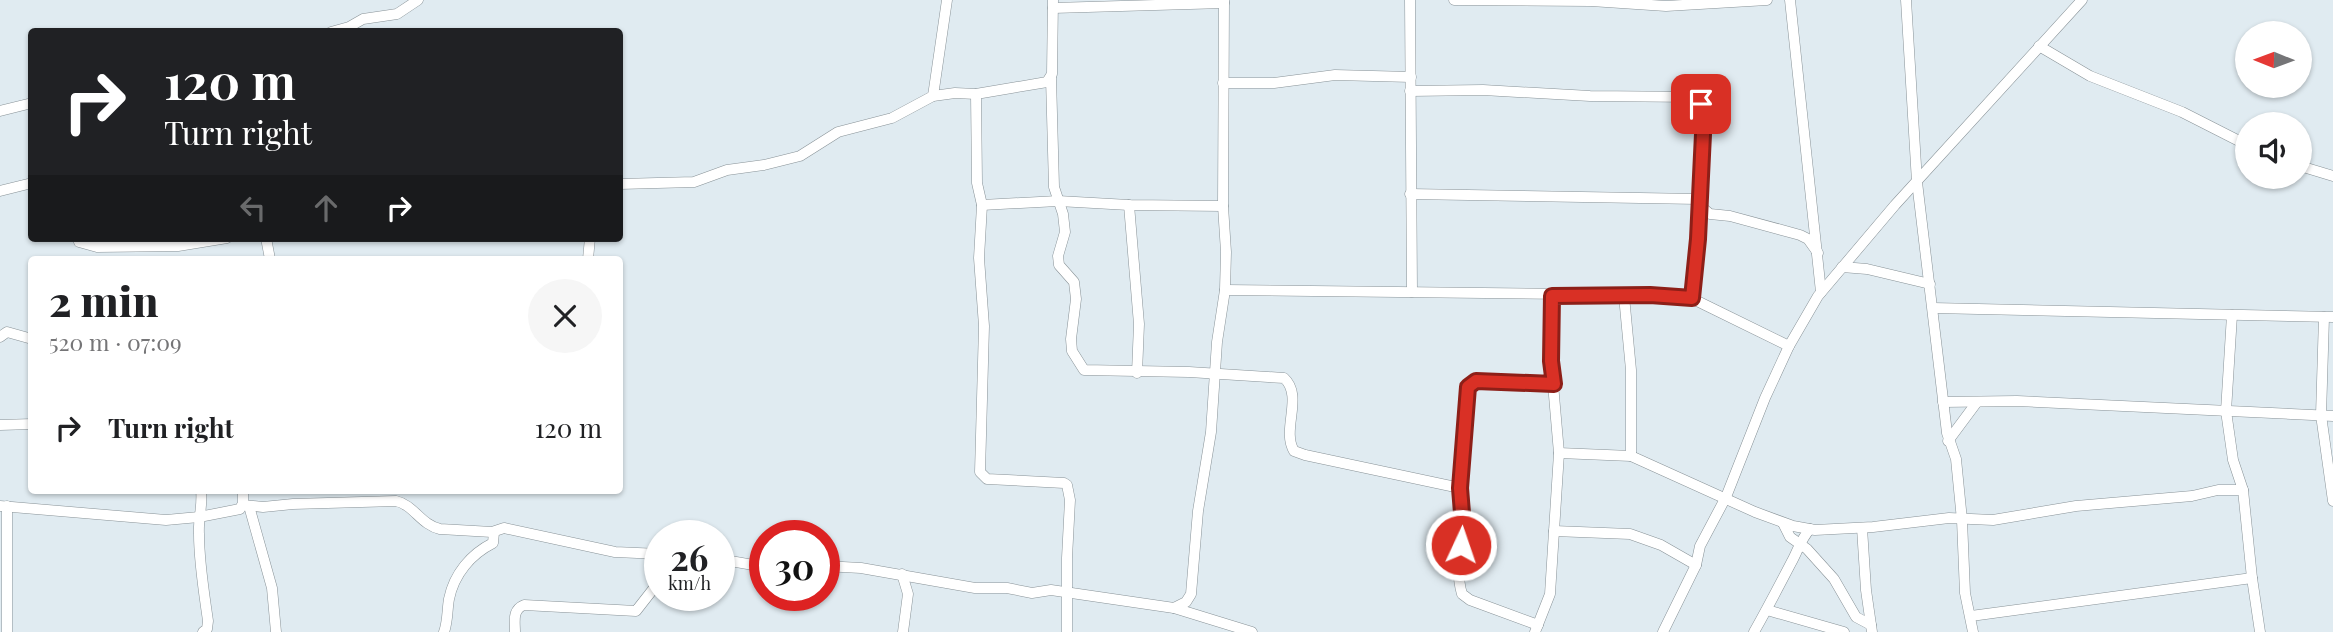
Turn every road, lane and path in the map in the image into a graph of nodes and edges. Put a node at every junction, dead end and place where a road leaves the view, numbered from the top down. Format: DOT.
graph roads {
  1 [pos="418,0"];
  2 [pos="947,0"];
  3 [pos="1410,0"];
  4 [pos="1454,0"];
  5 [pos="1767,0"];
  6 [pos="1790,0"];
  7 [pos="1906,0"];
  8 [pos="2082,0"];
  9 [pos="1224,2"];
  10 [pos="1053,4"];
  11 [pos="345,28"];
  12 [pos="2039,46"];
  13 [pos="1410,77"];
  14 [pos="1051,79"];
  15 [pos="1223,83"];
  16 [pos="1410,91"];
  17 [pos="976,94"];
  18 [pos="933,96"];
  19 [pos="28,104"];
  20 [pos="0,111"];
  21 [pos="2235,139"];
  22 [pos="2312,170"];
  23 [pos="2333,176"];
  24 [pos="1917,181"];
  25 [pos="28,184"];
  26 [pos="623,184"];
  27 [pos="0,191"];
  28 [pos="1410,194"];
  29 [pos="1059,201"];
  30 [pos="1698,202"];
  31 [pos="982,205"];
  32 [pos="1129,205"];
  33 [pos="1223,206"];
  34 [pos="79,242"];
  35 [pos="202,242"];
  36 [pos="1818,254"];
  37 [pos="1842,267"];
  38 [pos="1930,284"];
  39 [pos="1225,290"];
  40 [pos="1412,292"];
  41 [pos="1821,292"];
  42 [pos="1552,296"];
  43 [pos="1623,296"];
  44 [pos="1692,298"];
  45 [pos="1933,308"];
  46 [pos="2232,315"];
  47 [pos="2328,317"];
  48 [pos="0,337"];
  49 [pos="28,338"];
  50 [pos="1789,346"];
  51 [pos="1138,373"];
  52 [pos="1214,373"];
  53 [pos="1554,384"];
  54 [pos="1943,402"];
  55 [pos="1977,402"];
  56 [pos="2226,411"];
  57 [pos="2320,415"];
  58 [pos="2333,416"];
  59 [pos="28,424"];
  60 [pos="0,425"];
  61 [pos="1948,441"];
  62 [pos="1559,453"];
  63 [pos="1631,456"];
  64 [pos="1460,488"];
  65 [pos="2243,490"];
  66 [pos="201,494"];
  67 [pos="244,494"];
  68 [pos="1724,499"];
  69 [pos="2333,501"];
  70 [pos="4,506"];
  71 [pos="246,506"];
  72 [pos="199,517"];
  73 [pos="1962,520"];
  74 [pos="1783,523"];
  75 [pos="1862,528"];
  76 [pos="1810,529"];
  77 [pos="1554,531"];
  78 [pos="494,532"];
  79 [pos="1799,543"];
  80 [pos="644,553"];
  81 [pos="1696,565"];
  82 [pos="840,567"];
  83 [pos="902,574"];
  84 [pos="2252,578"];
  85 [pos="1066,594"];
  86 [pos="644,601"];
  87 [pos="1174,608"];
  88 [pos="1767,610"];
  89 [pos="1970,616"];
  90 [pos="1537,628"];
  91 [pos="1871,629"];
  92 [pos="7,632"];
  93 [pos="203,632"];
  94 [pos="276,632"];
  95 [pos="444,632"];
  96 [pos="515,632"];
  97 [pos="903,632"];
  98 [pos="1067,632"];
  99 [pos="1252,632"];
  100 [pos="1662,632"];
  101 [pos="1754,632"];
  102 [pos="1844,632"];
  103 [pos="1973,632"];
  104 [pos="2260,632"];
  1 -- 11 [label="street"];
  2 -- 18 [label="street"];
  3 -- 13 [label="street"];
  4 -- 5 [label="street"];
  6 -- 36 [label="street"];
  7 -- 24 [label="street"];
  8 -- 12 [label="street"];
  9 -- 10 [label="street"];
  9 -- 15 [label="street"];
  10 -- 14 [label="street"];
  12 -- 21 [label="street"];
  12 -- 24 [label="street"];
  13 -- 15 [label="street"];
  13 -- 16 [label="street"];
  14 -- 17 [label="street"];
  14 -- 29 [label="street"];
  15 -- 33 [label="street"];
  16 -- 28 [label="street"];
  16 -- 30 [label="street"];
  17 -- 18 [label="street"];
  17 -- 31 [label="street"];
  18 -- 26 [label="street"];
  19 -- 20 [label="street"];
  22 -- 23 [label="street"];
  24 -- 37 [label="street"];
  24 -- 38 [label="street"];
  25 -- 27 [label="street"];
  28 -- 30 [label="street"];
  28 -- 40 [label="street"];
  29 -- 31 [label="street"];
  29 -- 32 [label="street"];
  29 -- 51 [label="street"];
  30 -- 36 [label="street"];
  30 -- 44 [label="street"];
  31 -- 85 [label="street"];
  32 -- 33 [label="street"];
  32 -- 51 [label="street"];
  33 -- 39 [label="street"];
  34 -- 35 [label="street"];
  36 -- 41 [label="street"];
  37 -- 38 [label="street"];
  37 -- 41 [label="street"];
  38 -- 45 [label="street"];
  39 -- 40 [label="street"];
  39 -- 52 [label="street"];
  40 -- 42 [label="street"];
  41 -- 50 [label="street"];
  42 -- 43 [label="street"];
  42 -- 53 [label="street"];
  43 -- 44 [label="street"];
  43 -- 63 [label="street"];
  44 -- 50 [label="street"];
  45 -- 46 [label="street"];
  45 -- 54 [label="street"];
  46 -- 47 [label="street"];
  46 -- 56 [label="street"];
  47 -- 57 [label="street"];
  48 -- 49 [label="street"];
  50 -- 68 [label="street"];
  51 -- 52 [label="street"];
  52 -- 64 [label="street"];
  52 -- 87 [label="street"];
  53 -- 62 [label="street"];
  53 -- 64 [label="street"];
  54 -- 55 [label="street"];
  54 -- 61 [label="street"];
  55 -- 56 [label="street"];
  55 -- 61 [label="street"];
  56 -- 57 [label="street"];
  56 -- 65 [label="street"];
  57 -- 58 [label="street"];
  57 -- 69 [label="street"];
  59 -- 60 [label="street"];
  61 -- 73 [label="street"];
  62 -- 63 [label="street"];
  62 -- 77 [label="street"];
  63 -- 68 [label="street"];
  64 -- 90 [label="street"];
  65 -- 73 [label="street"];
  65 -- 84 [label="street"];
  66 -- 72 [label="street"];
  67 -- 71 [label="street"];
  68 -- 74 [label="street"];
  68 -- 81 [label="street"];
  70 -- 72 [label="street"];
  70 -- 92 [label="street"];
  71 -- 72 [label="street"];
  71 -- 78 [label="street"];
  71 -- 94 [label="street"];
  72 -- 93 [label="street"];
  73 -- 75 [label="street"];
  73 -- 89 [label="street"];
  74 -- 76 [label="street"];
  74 -- 79 [label="street"];
  75 -- 76 [label="street"];
  75 -- 91 [label="street"];
  76 -- 79 [label="street"];
  77 -- 81 [label="street"];
  77 -- 90 [label="street"];
  78 -- 80 [label="street"];
  78 -- 95 [label="street"];
  79 -- 88 [label="street"];
  79 -- 91 [label="street"];
  81 -- 100 [label="street"];
  82 -- 83 [label="street"];
  83 -- 85 [label="street"];
  83 -- 97 [label="street"];
  84 -- 89 [label="street"];
  84 -- 104 [label="street"];
  85 -- 87 [label="street"];
  85 -- 98 [label="street"];
  86 -- 96 [label="street"];
  87 -- 99 [label="street"];
  88 -- 101 [label="street"];
  88 -- 102 [label="street"];
  89 -- 103 [label="street"];
}
